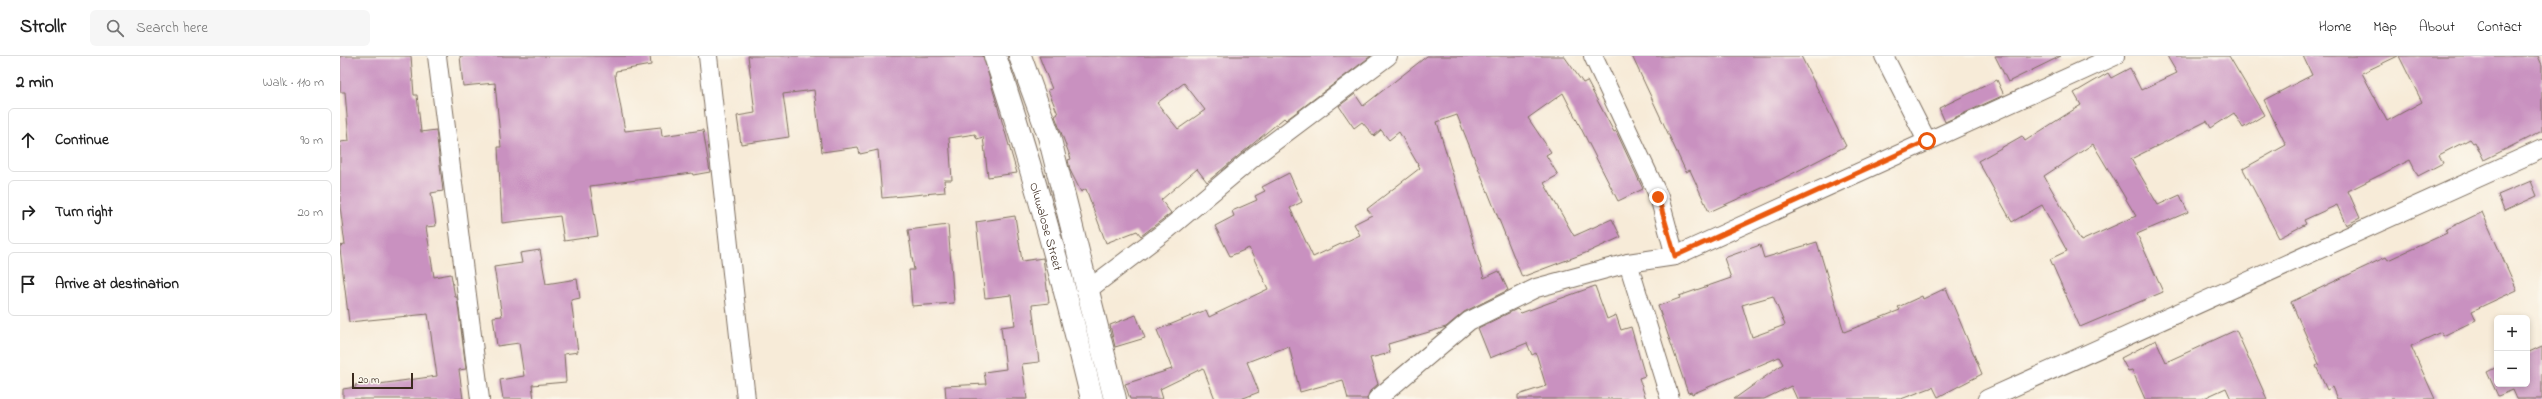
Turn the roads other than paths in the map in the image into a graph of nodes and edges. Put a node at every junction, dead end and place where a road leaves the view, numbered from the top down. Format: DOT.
graph roads {
  1 [pos="437,56"];
  2 [pos="708,56"];
  3 [pos="995,56"];
  4 [pos="1020,56"];
  5 [pos="1388,56"];
  6 [pos="1593,56"];
  7 [pos="1884,56"];
  8 [pos="2114,56"];
  9 [pos="1927,141"];
  10 [pos="2542,149"];
  11 [pos="1675,256"];
  12 [pos="1628,263"];
  13 [pos="1089,289"];
  14 [pos="480,399"];
  15 [pos="746,399"];
  16 [pos="1092,399"];
  17 [pos="1116,399"];
  18 [pos="1377,399"];
  19 [pos="1670,399"];
  20 [pos="1987,399"];
  1 -- 14 [label="street"];
  2 -- 15 [label="street"];
  3 -- 16 [label="street, Oluwalose Street"];
  4 -- 13 [label="street, Oluwalose Street"];
  5 -- 13 [label="street"];
  6 -- 11 [label="street"];
  7 -- 9 [label="street"];
  8 -- 9 [label="street"];
  9 -- 11 [label="street"];
  10 -- 20 [label="street"];
  11 -- 12 [label="street"];
  12 -- 18 [label="street"];
  12 -- 19 [label="street"];
  13 -- 17 [label="street, Oluwalose Street"];
}
